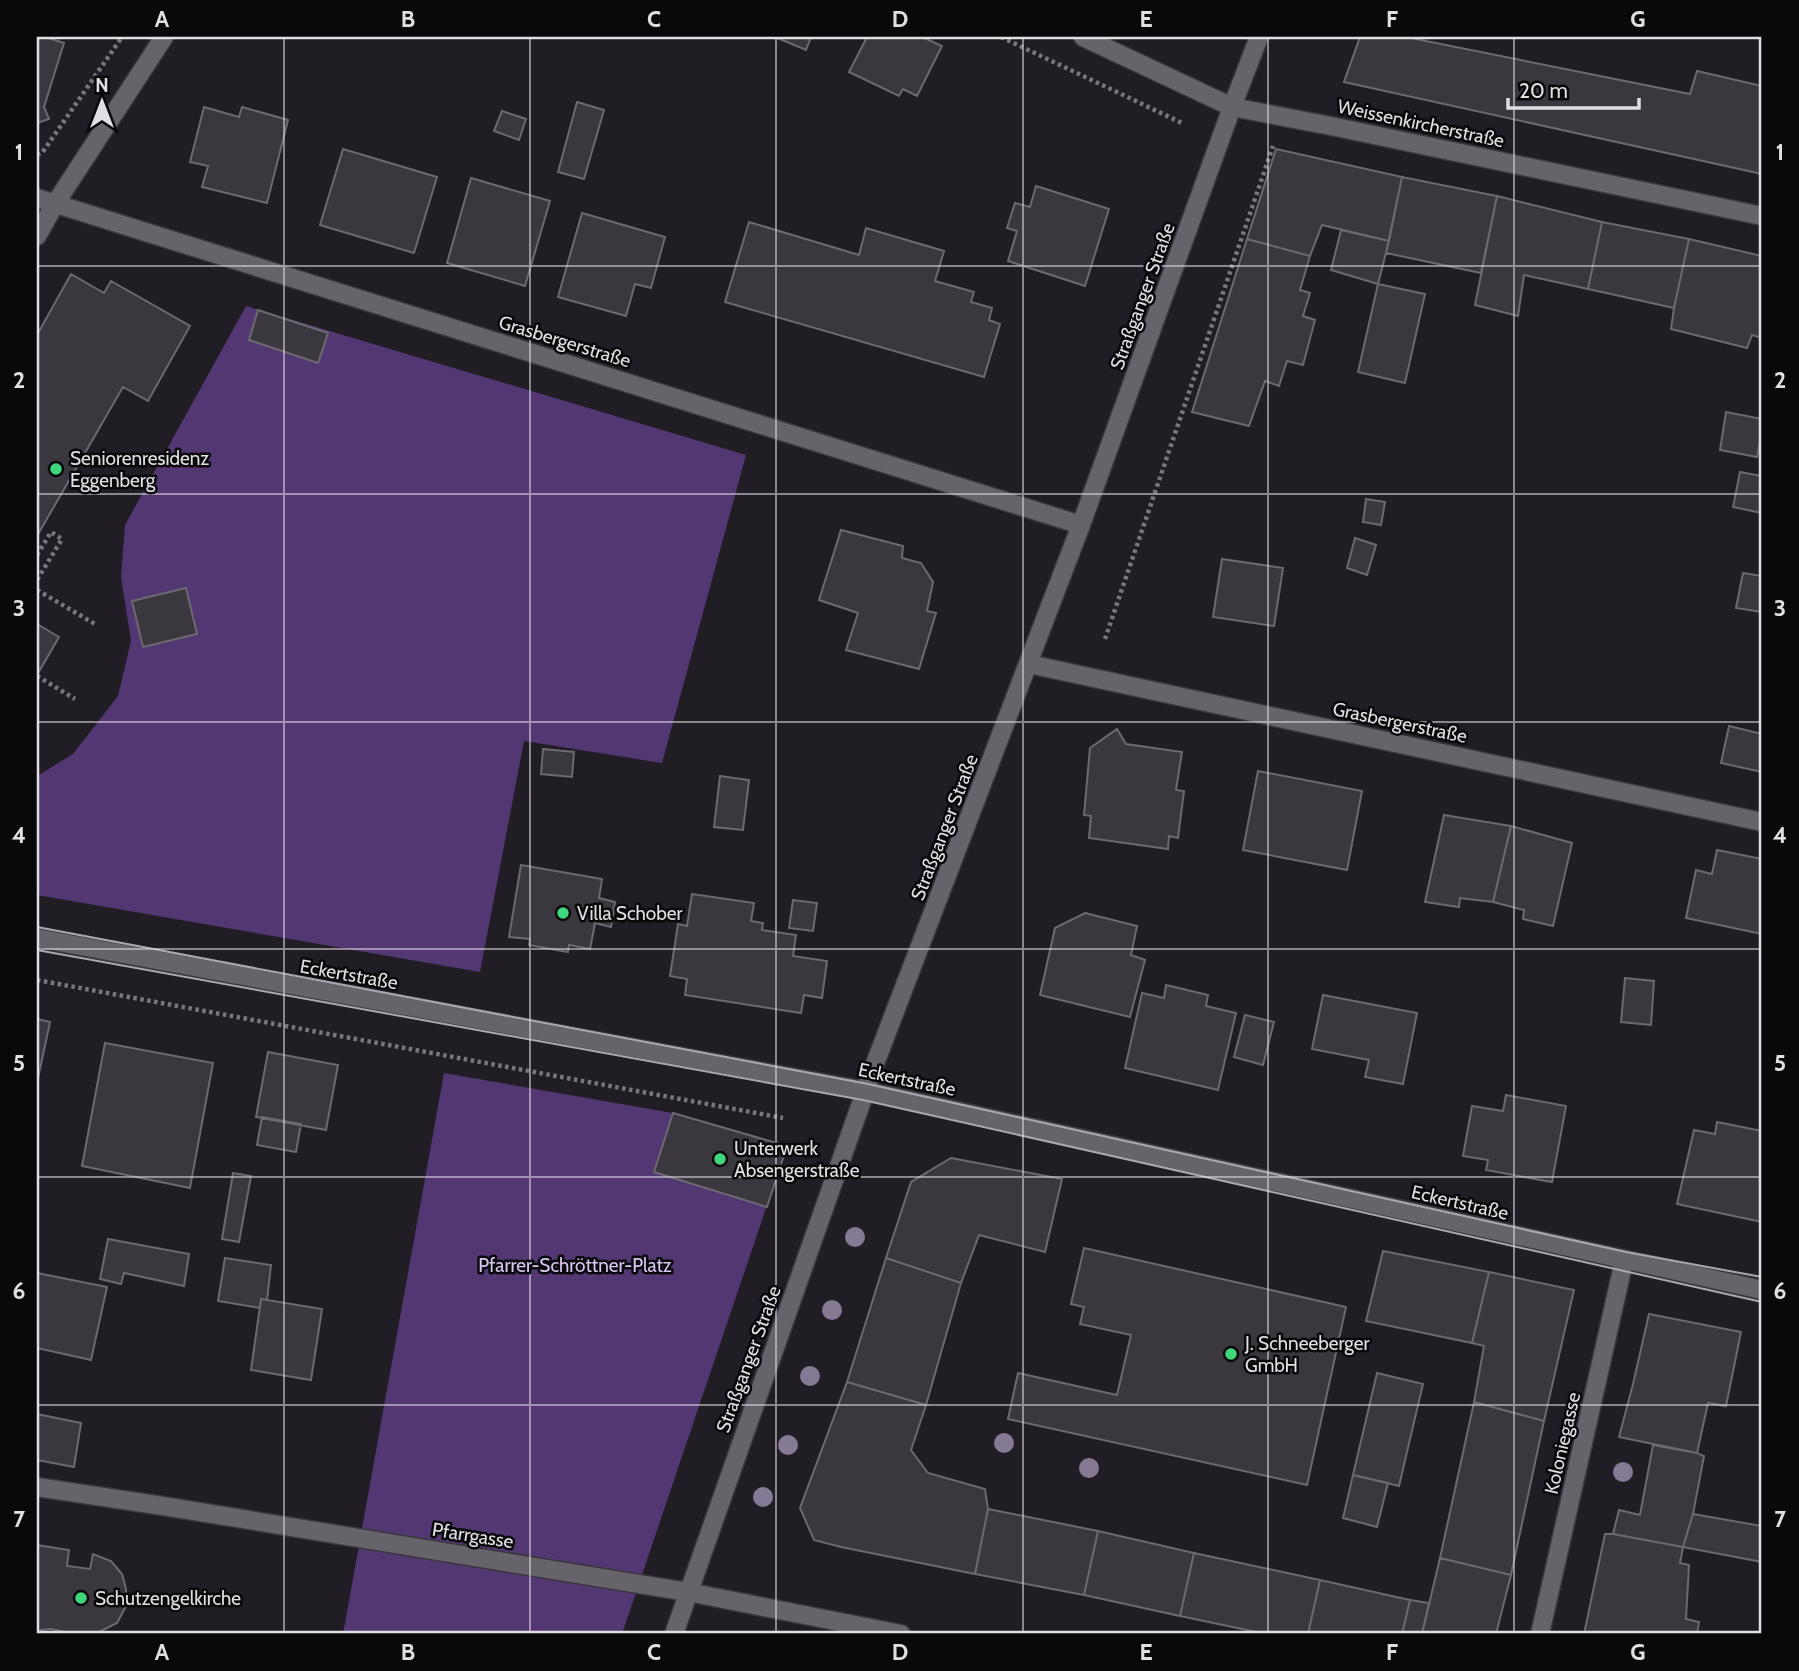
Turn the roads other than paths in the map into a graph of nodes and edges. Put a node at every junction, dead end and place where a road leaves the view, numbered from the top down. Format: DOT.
graph roads {
  1 [pos="164,37"];
  2 [pos="1083,37"];
  3 [pos="1259,37"];
  4 [pos="1232,107"];
  5 [pos="37,198"];
  6 [pos="55,204"];
  7 [pos="1762,216"];
  8 [pos="37,236"];
  9 [pos="1081,524"];
  10 [pos="1029,664"];
  11 [pos="1762,821"];
  12 [pos="37,938"];
  13 [pos="866,1091"];
  14 [pos="1625,1261"];
  15 [pos="1762,1290"];
  16 [pos="37,1487"];
  17 [pos="688,1592"];
  18 [pos="674,1634"];
  19 [pos="901,1634"];
  20 [pos="1540,1634"];
  1 -- 6 [label="street"];
  2 -- 4 [label="street, Weissenkircherstraße"];
  3 -- 4 [label="street, Straßganger Straße"];
  4 -- 7 [label="street, Weissenkircherstraße"];
  4 -- 9 [label="street, Straßganger Straße"];
  5 -- 6 [label="street, Grasbergerstraße"];
  6 -- 8 [label="street"];
  6 -- 9 [label="street, Grasbergerstraße"];
  9 -- 10 [label="street, Straßganger Straße"];
  10 -- 11 [label="street, Grasbergerstraße"];
  10 -- 13 [label="street, Straßganger Straße"];
  12 -- 13 [label="street, Eckertstraße"];
  13 -- 14 [label="street, Eckertstraße"];
  13 -- 17 [label="street, Straßganger Straße"];
  14 -- 15 [label="street, Eckertstraße"];
  14 -- 20 [label="street, Koloniegasse"];
  16 -- 17 [label="street, Pfarrgasse"];
  17 -- 18 [label="street, Straßganger Straße"];
  17 -- 19 [label="street, Pfarrgasse"];
}
